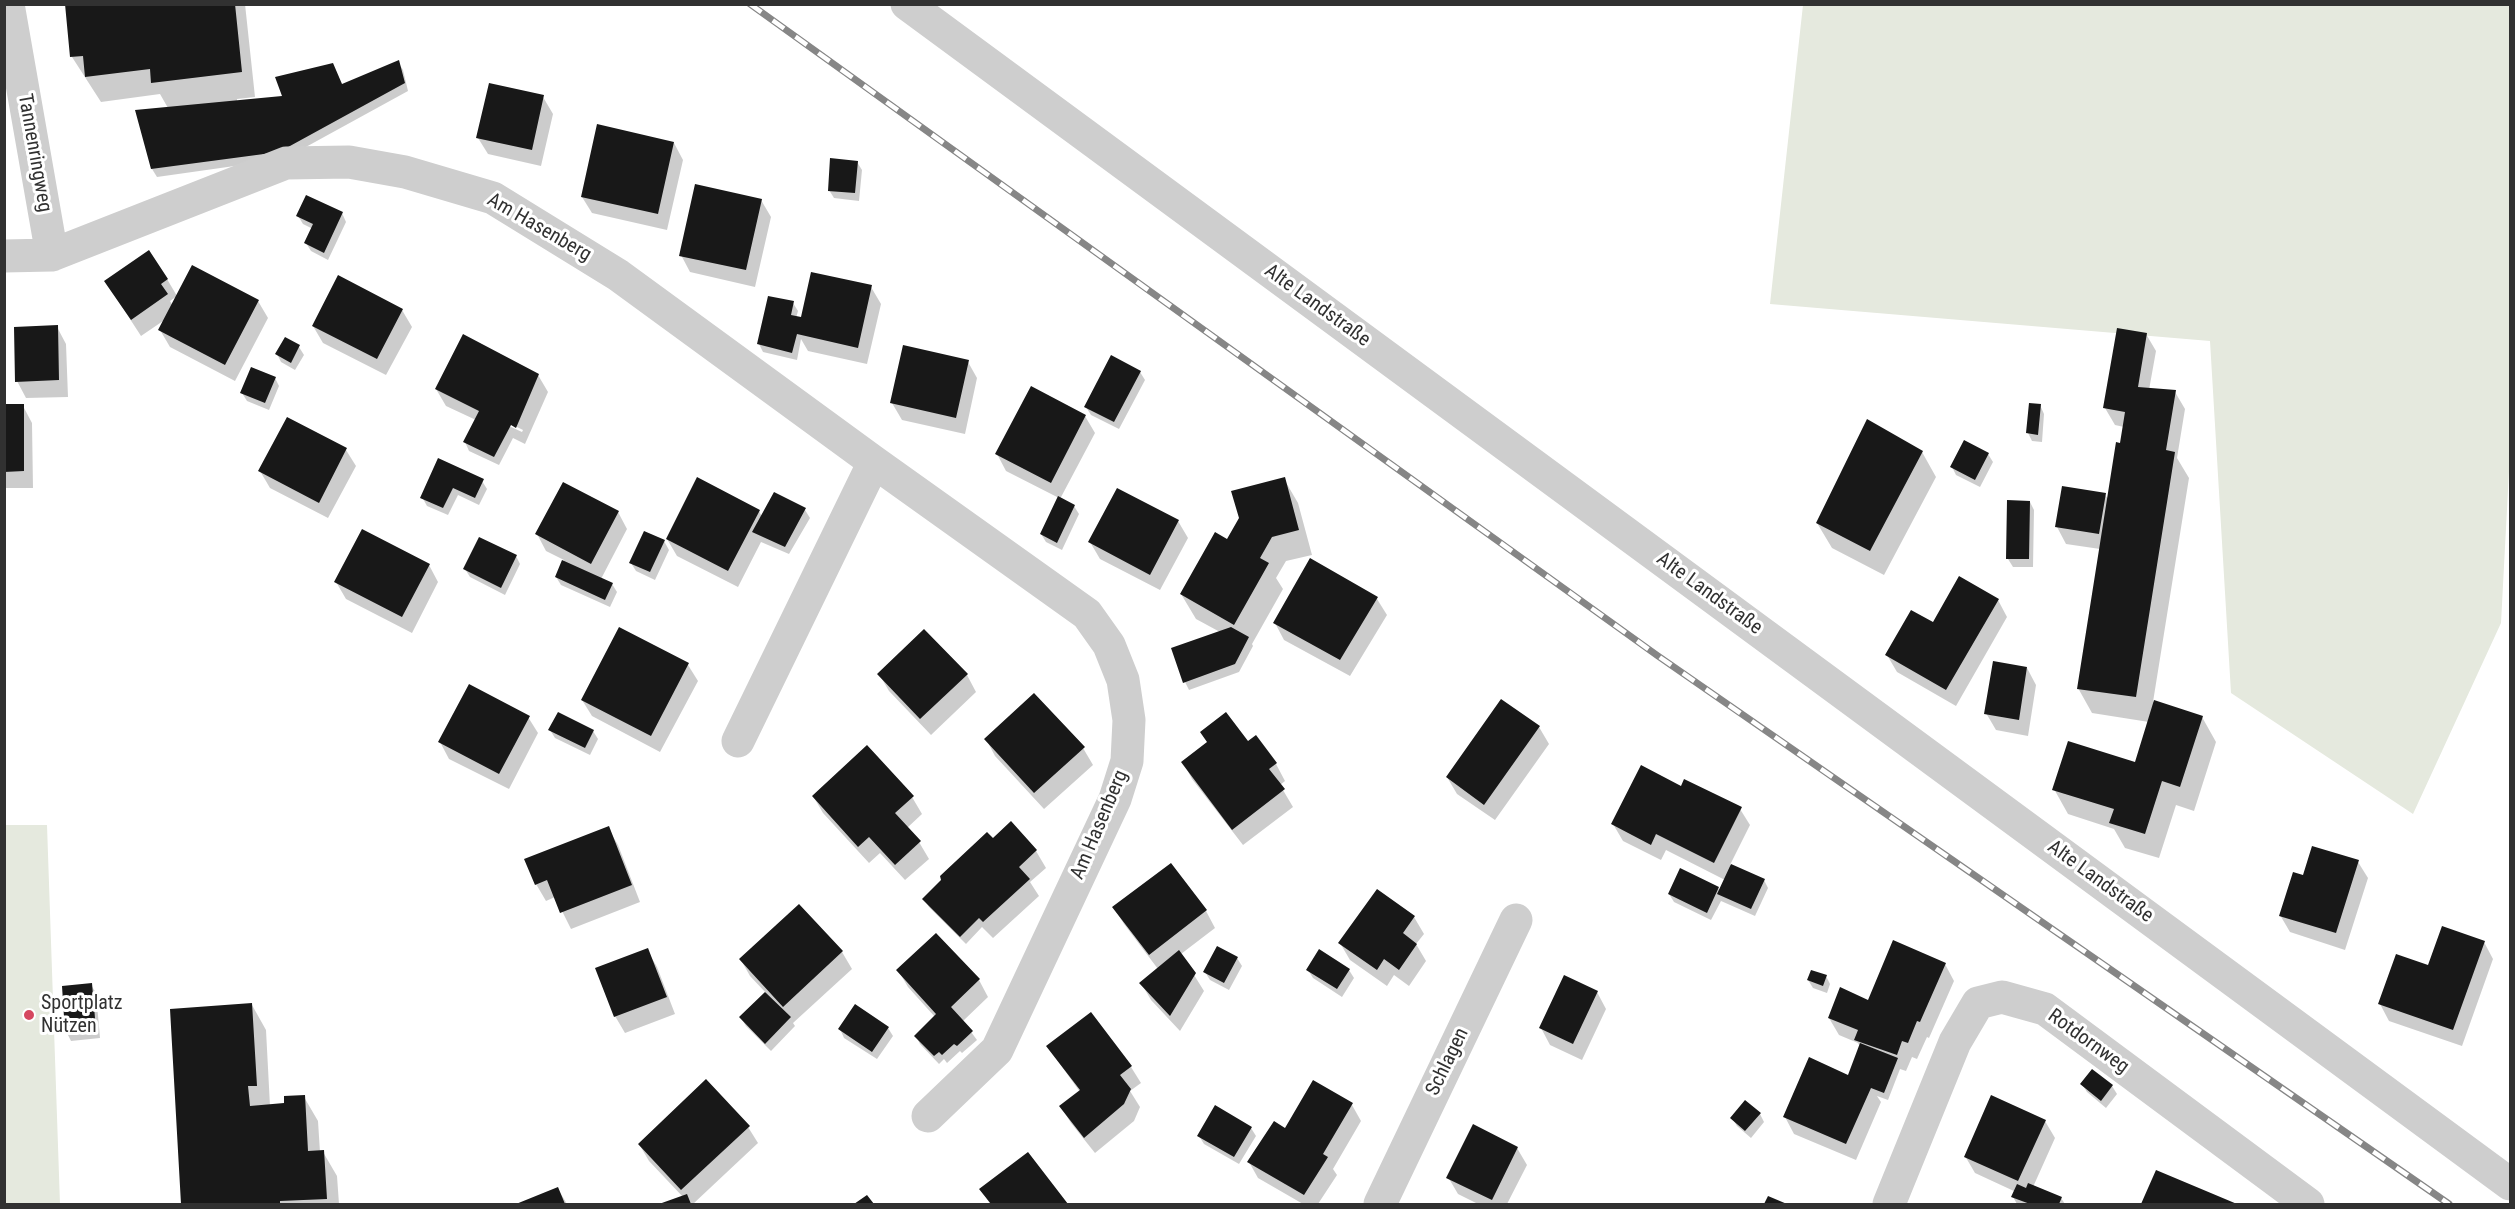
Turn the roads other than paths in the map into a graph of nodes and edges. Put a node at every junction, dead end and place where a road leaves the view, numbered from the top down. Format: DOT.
graph roads {
  1 [pos="8,4"];
  2 [pos="907,4"];
  3 [pos="52,255"];
  4 [pos="4,256"];
  5 [pos="874,462"];
  6 [pos="738,741"];
  7 [pos="1516,921"];
  8 [pos="928,1116"];
  9 [pos="2511,1184"];
  10 [pos="2274,1194"];
  11 [pos="1380,1204"];
  12 [pos="1889,1204"];
  13 [pos="2308,1204"];
  1 -- 3 [label="street, Tannenringweg"];
  2 -- 9 [label="street, Alte Landstraße"];
  3 -- 4 [label="street"];
  3 -- 5 [label="street, Am Hasenberg"];
  5 -- 6 [label="street"];
  5 -- 8 [label="street, Am Hasenberg"];
  7 -- 11 [label="street, Schlagen"];
  10 -- 12 [label="street, Rotdornweg"];
  10 -- 13 [label="street, Rotdornweg"];
}
